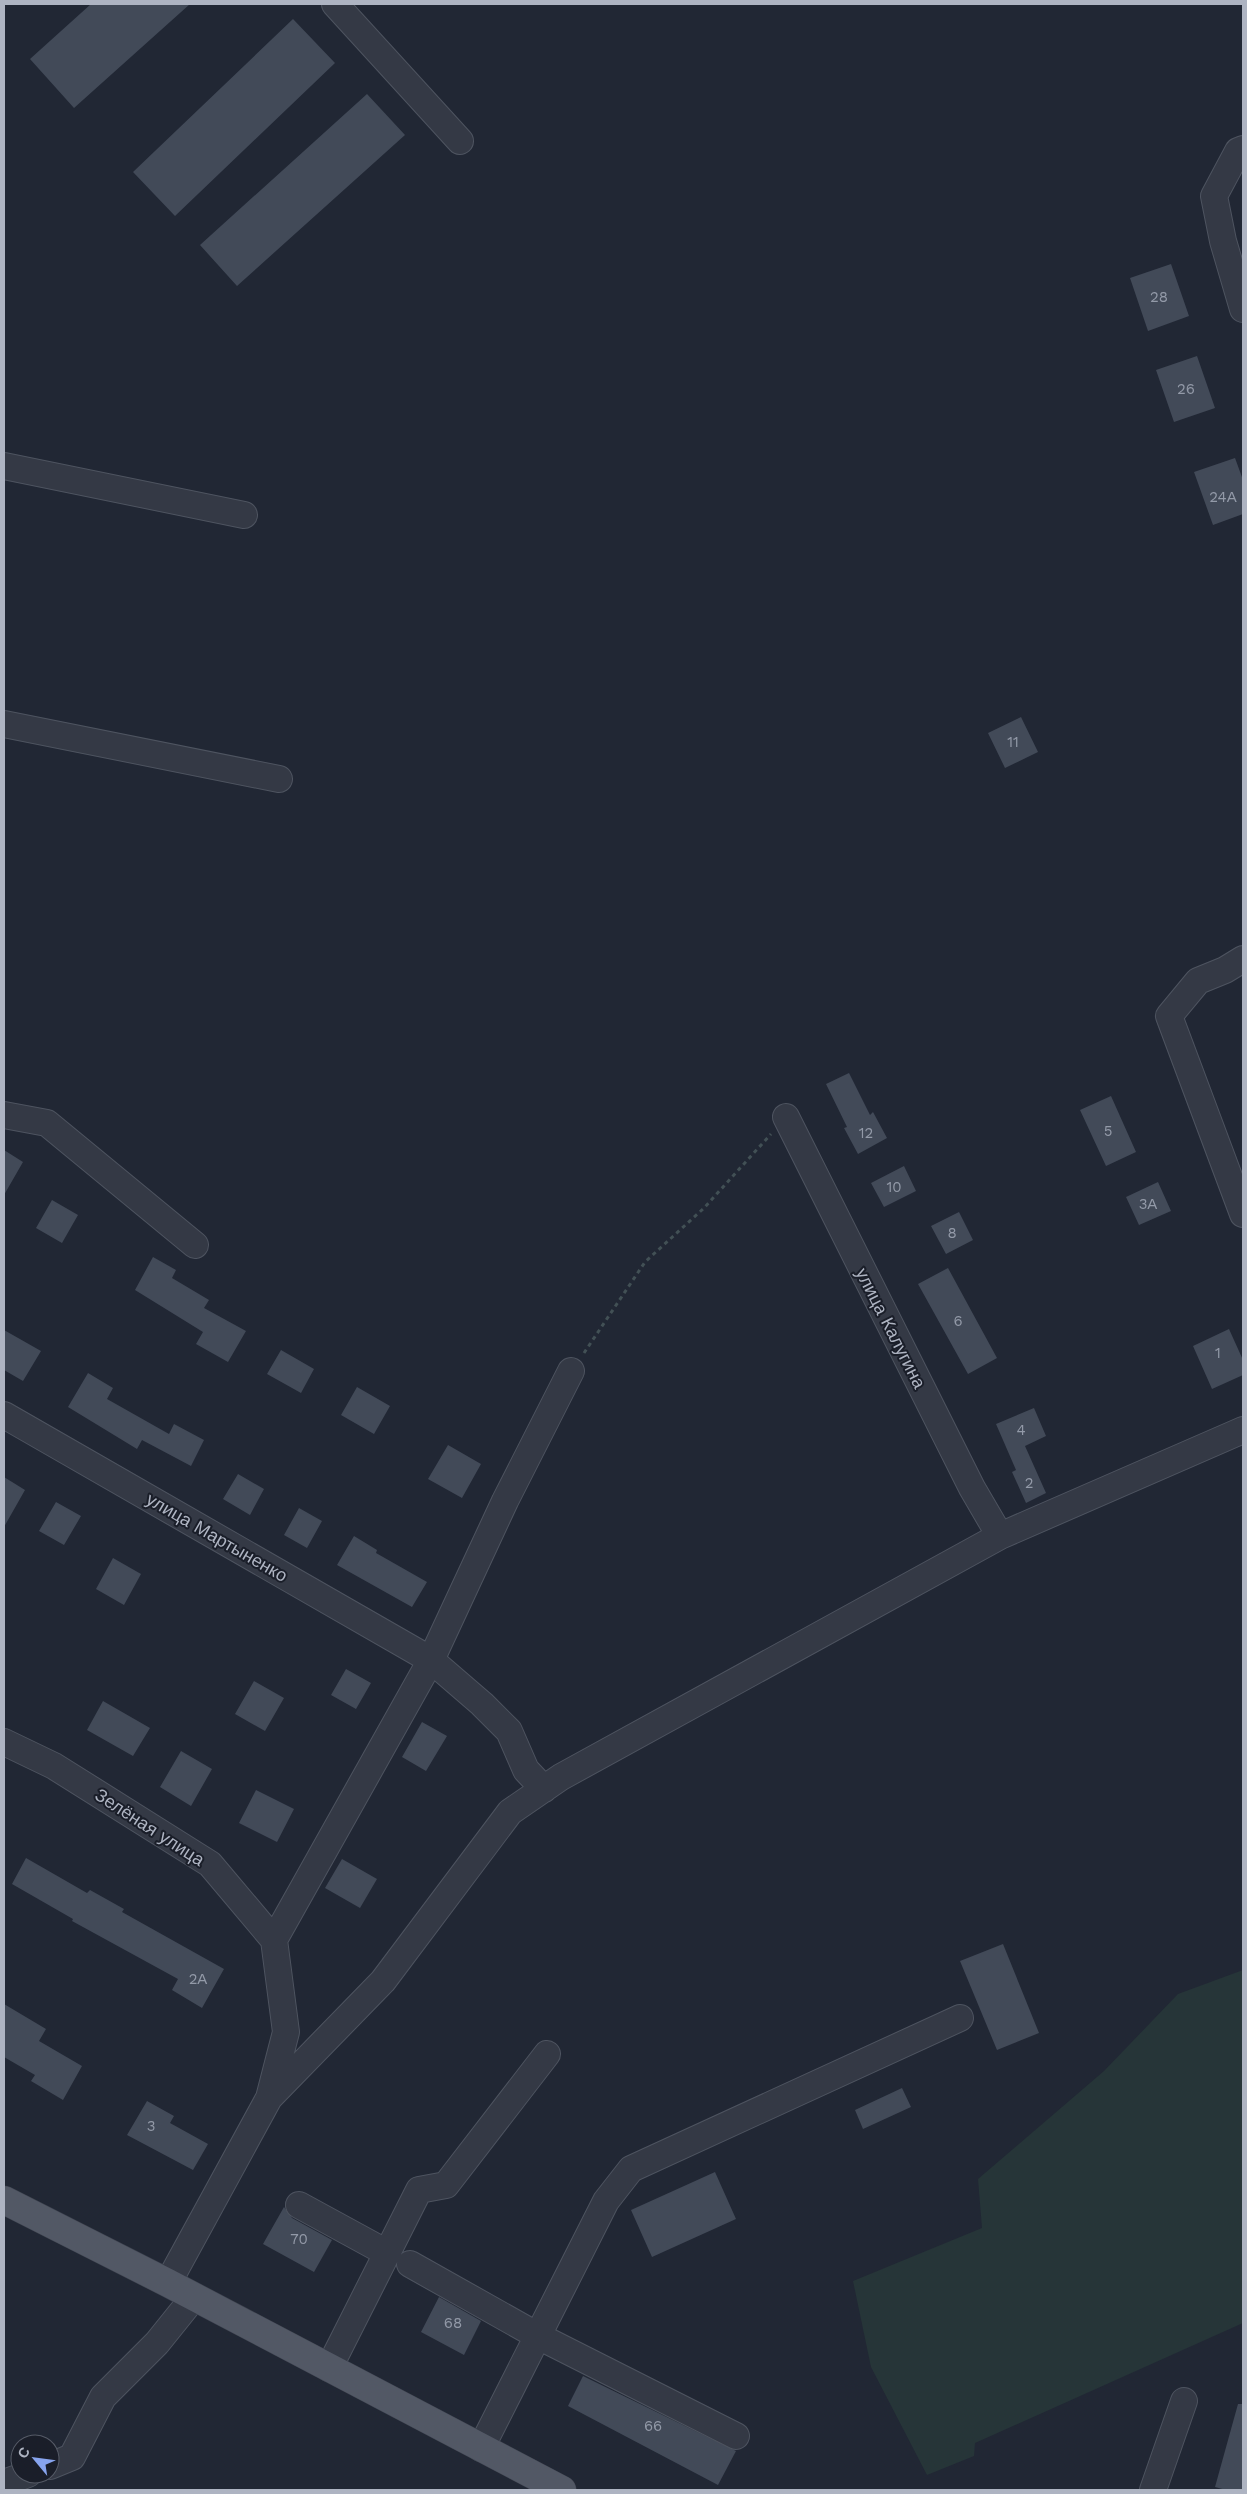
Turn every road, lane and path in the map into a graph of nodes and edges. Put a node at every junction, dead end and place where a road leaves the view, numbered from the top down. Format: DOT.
graph roads {
  1 [pos="335,4"];
  2 [pos="460,141"];
  3 [pos="1243,149"];
  4 [pos="1243,309"];
  5 [pos="4,466"];
  6 [pos="244,515"];
  7 [pos="4,724"];
  8 [pos="279,779"];
  9 [pos="1243,959"];
  10 [pos="4,1115"];
  11 [pos="786,1117"];
  12 [pos="1243,1214"];
  13 [pos="195,1245"];
  14 [pos="571,1371"];
  15 [pos="4,1415"];
  16 [pos="1243,1430"];
  17 [pos="1000,1536"];
  18 [pos="431,1660"];
  19 [pos="4,1742"];
  20 [pos="544,1788"];
  21 [pos="274,1940"];
  22 [pos="960,2018"];
  23 [pos="546,2054"];
  24 [pos="269,2098"];
  25 [pos="4,2200"];
  26 [pos="299,2205"];
  27 [pos="387,2253"];
  28 [pos="410,2264"];
  29 [pos="168,2283"];
  30 [pos="194,2297"];
  31 [pos="538,2336"];
  32 [pos="329,2368"];
  33 [pos="1184,2401"];
  34 [pos="736,2436"];
  35 [pos="481,2448"];
  36 [pos="60,2462"];
  37 [pos="562,2490"];
  38 [pos="1153,2490"];
  1 -- 2 [label="street"];
  3 -- 4 [label="street"];
  5 -- 6 [label="street"];
  7 -- 8 [label="street"];
  9 -- 12 [label="street"];
  10 -- 13 [label="street"];
  11 -- 14 [label="path"];
  11 -- 17 [label="street, улица Калугина"];
  14 -- 18 [label="street"];
  15 -- 18 [label="street, улица Мартыненко"];
  16 -- 17 [label="street"];
  17 -- 20 [label="street"];
  18 -- 20 [label="street, улица Мартыненко"];
  18 -- 21 [label="street"];
  19 -- 21 [label="street, Зелёная улица"];
  20 -- 24 [label="street"];
  21 -- 24 [label="street"];
  22 -- 31 [label="street"];
  23 -- 27 [label="street"];
  24 -- 29 [label="street"];
  25 -- 29 [label="main road"];
  26 -- 27 [label="street"];
  27 -- 32 [label="street"];
  28 -- 31 [label="street"];
  29 -- 30 [label="main road"];
  30 -- 32 [label="main road"];
  30 -- 36 [label="street"];
  31 -- 34 [label="street"];
  31 -- 35 [label="street"];
  32 -- 35 [label="main road"];
  33 -- 38 [label="street"];
  35 -- 37 [label="main road"];
}
